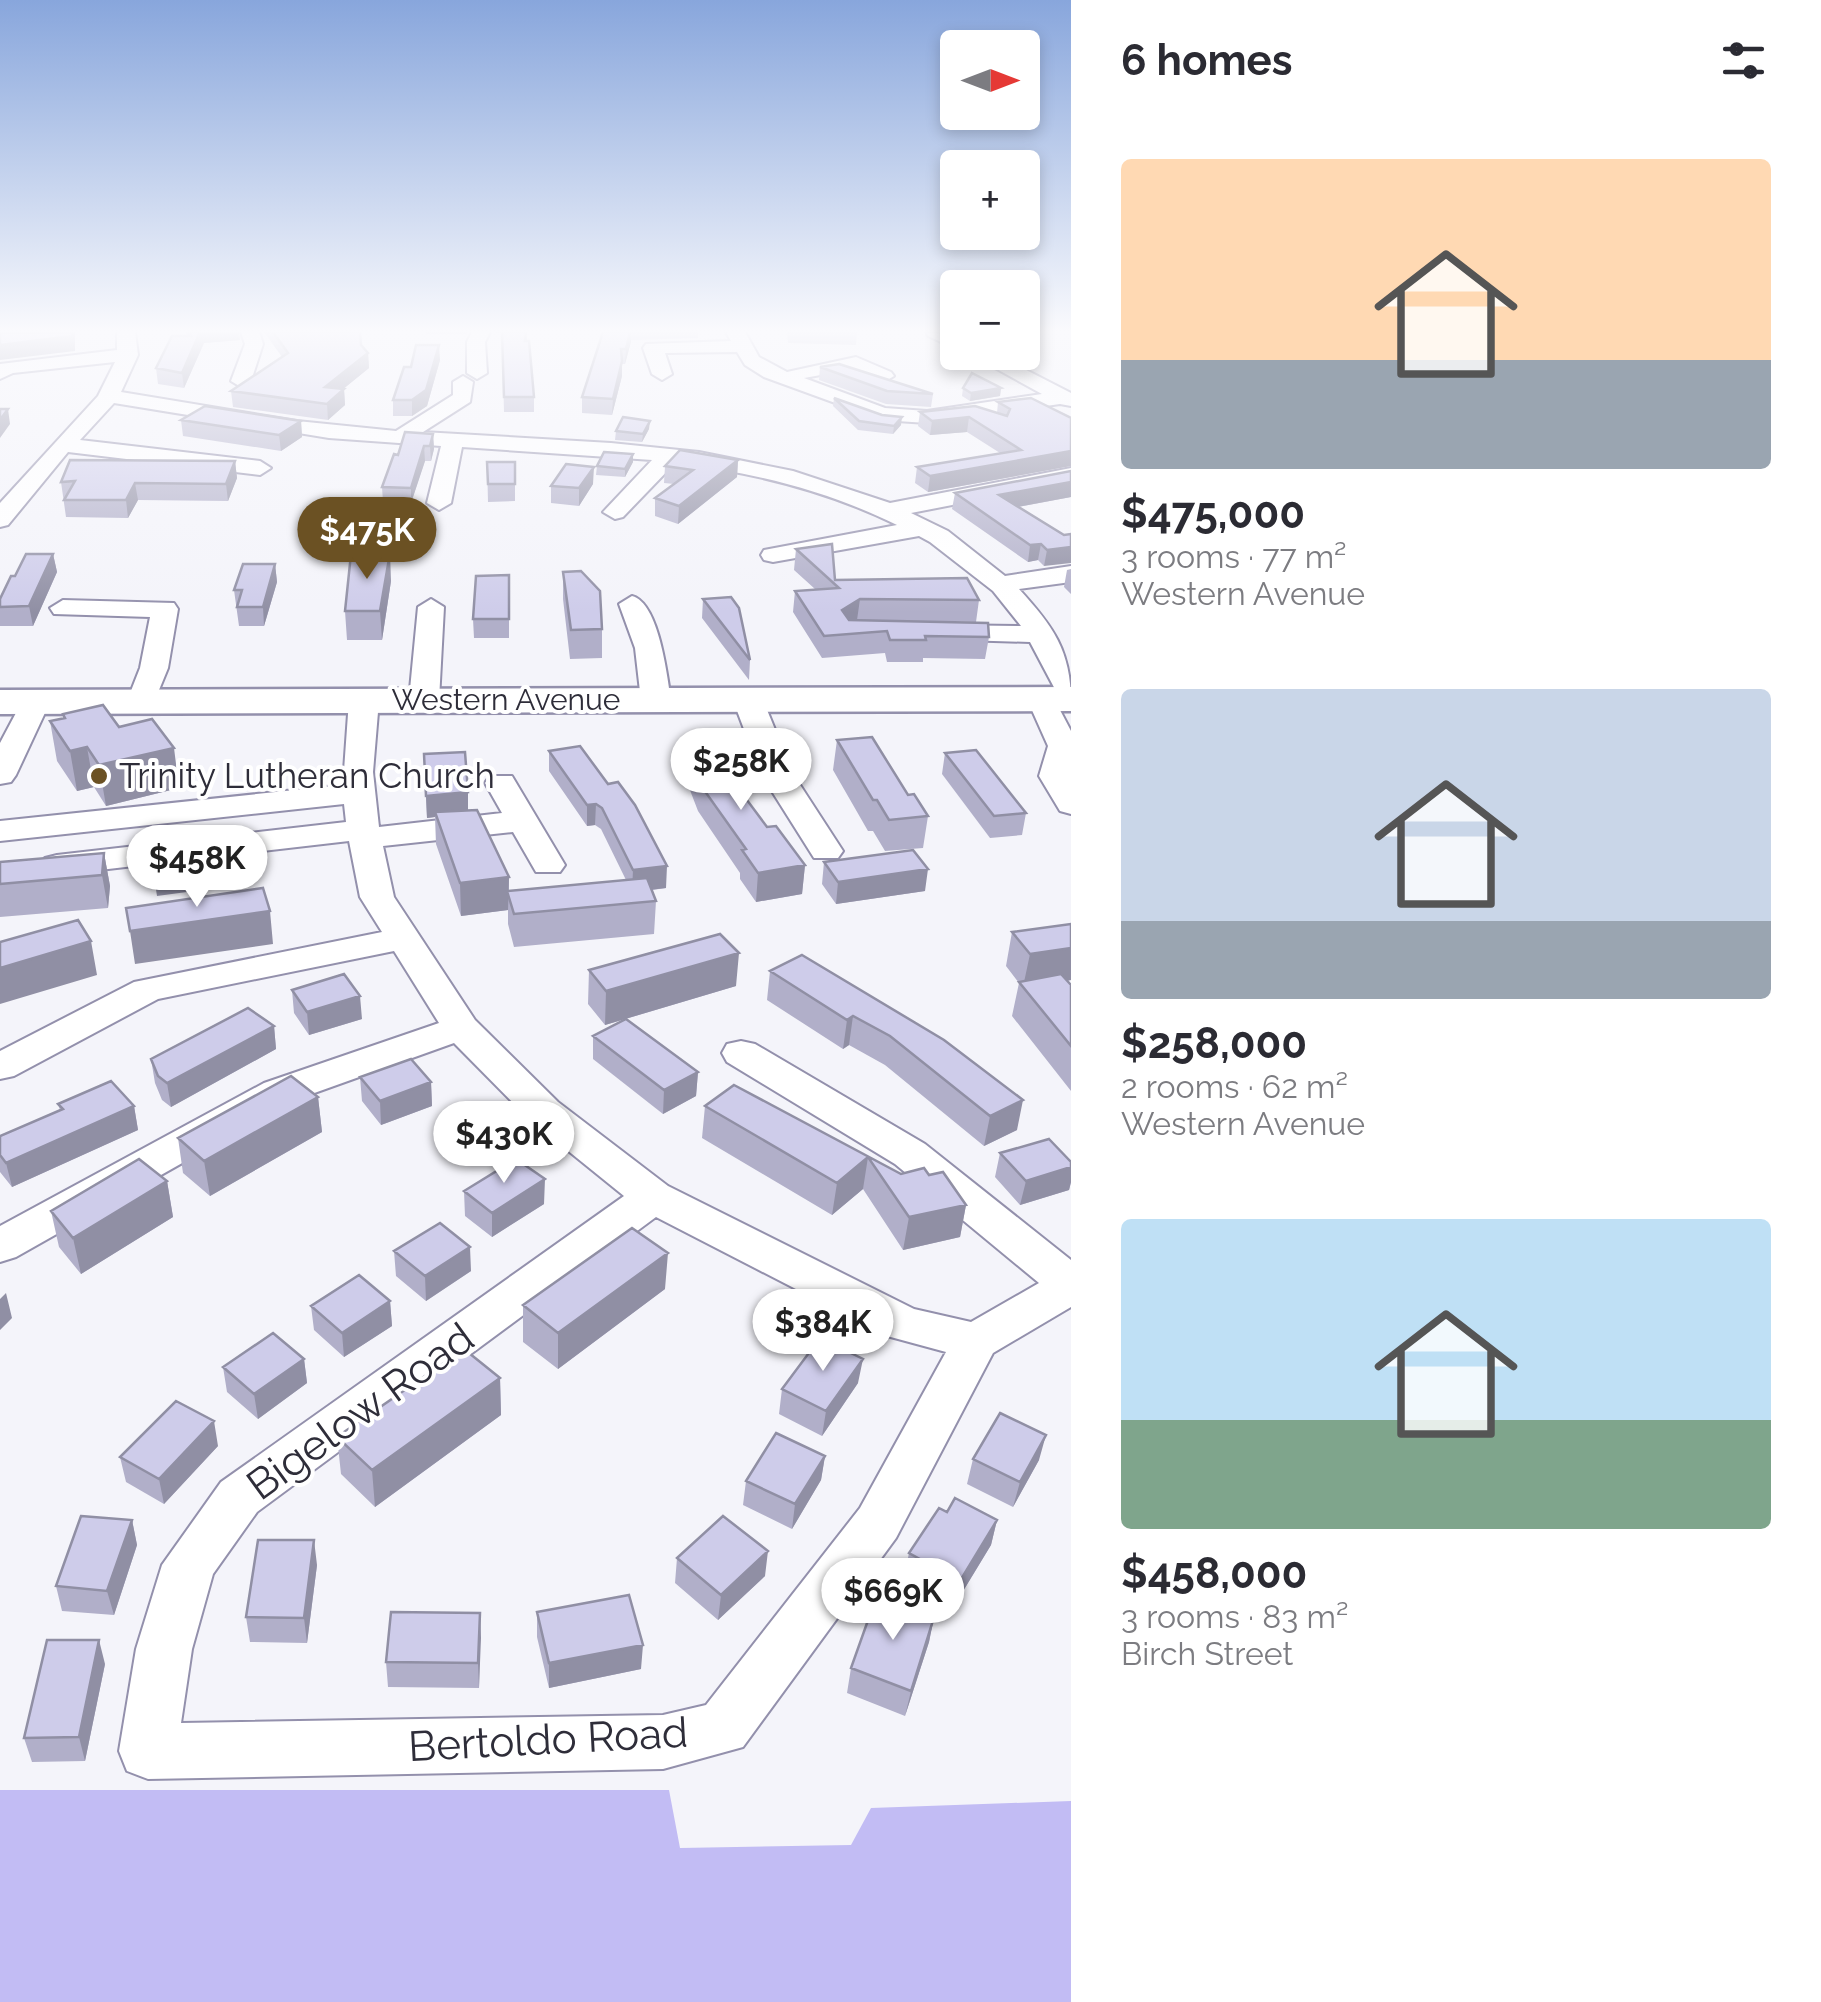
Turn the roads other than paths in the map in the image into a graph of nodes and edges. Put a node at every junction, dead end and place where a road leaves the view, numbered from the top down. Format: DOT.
graph roads {
  1 [pos="82,425"];
  2 [pos="290,425"];
  3 [pos="418,425"];
  4 [pos="401,436"];
  5 [pos="452,438"];
  6 [pos="64,445"];
  7 [pos="669,456"];
  8 [pos="260,468"];
  9 [pos="1071,475"];
  10 [pos="439,503"];
  11 [pos="892,510"];
  12 [pos="615,512"];
  13 [pos="2,513"];
  14 [pos="922,528"];
  15 [pos="773,556"];
  16 [pos="1071,574"];
  17 [pos="1001,584"];
  18 [pos="632,604"];
  19 [pos="431,607"];
  20 [pos="63,608"];
  21 [pos="1071,625"];
  22 [pos="1038,630"];
  23 [pos="912,632"];
  24 [pos="1061,697"];
  25 [pos="364,700"];
  26 [pos="424,700"];
  27 [pos="656,700"];
  28 [pos="748,700"];
  29 [pos="142,701"];
  30 [pos="18,702"];
  31 [pos="0,775"];
  32 [pos="501,783"];
  33 [pos="1071,804"];
  34 [pos="362,820"];
  35 [pos="523,821"];
  36 [pos="0,832"];
  37 [pos="826,852"];
  38 [pos="49,866"];
  39 [pos="548,866"];
  40 [pos="402,939"];
  41 [pos="461,1028"];
  42 [pos="741,1053"];
  43 [pos="0,1067"];
  44 [pos="653,1196"];
  45 [pos="0,1246"];
  46 [pos="1071,1285"];
  47 [pos="976,1340"];
  48 [pos="148,1751"];
  1 -- 6 [label="street"];
  2 -- 4 [label="street"];
  3 -- 4 [label="street"];
  4 -- 5 [label="street"];
  5 -- 7 [label="street"];
  5 -- 10 [label="street"];
  6 -- 8 [label="street"];
  6 -- 13 [label="street"];
  7 -- 11 [label="street"];
  7 -- 12 [label="street"];
  9 -- 11 [label="street"];
  11 -- 14 [label="street"];
  14 -- 15 [label="street"];
  14 -- 17 [label="street"];
  16 -- 17 [label="street"];
  17 -- 22 [label="street"];
  18 -- 27 [label="street"];
  19 -- 26 [label="street"];
  20 -- 29 [label="street"];
  21 -- 22 [label="street"];
  22 -- 23 [label="street"];
  22 -- 24 [label="street"];
  24 -- 28 [label="main road, Western Avenue"];
  24 -- 33 [label="street"];
  25 -- 26 [label="main road, Western Avenue"];
  25 -- 29 [label="main road, Western Avenue"];
  25 -- 34 [label="street"];
  26 -- 27 [label="main road, Western Avenue"];
  27 -- 28 [label="main road, Western Avenue"];
  28 -- 37 [label="street"];
  29 -- 30 [label="main road, Western Avenue"];
  30 -- 31 [label="street"];
  32 -- 35 [label="street"];
  34 -- 35 [label="street"];
  34 -- 36 [label="street"];
  34 -- 38 [label="street"];
  34 -- 40 [label="street"];
  35 -- 39 [label="street"];
  40 -- 41 [label="street"];
  40 -- 43 [label="street"];
  41 -- 44 [label="street"];
  41 -- 45 [label="street"];
  42 -- 46 [label="street"];
  44 -- 47 [label="street"];
  44 -- 48 [label="street, Bigelow Road"];
  46 -- 47 [label="street"];
  47 -- 48 [label="street, Bertoldo Road"];
}
